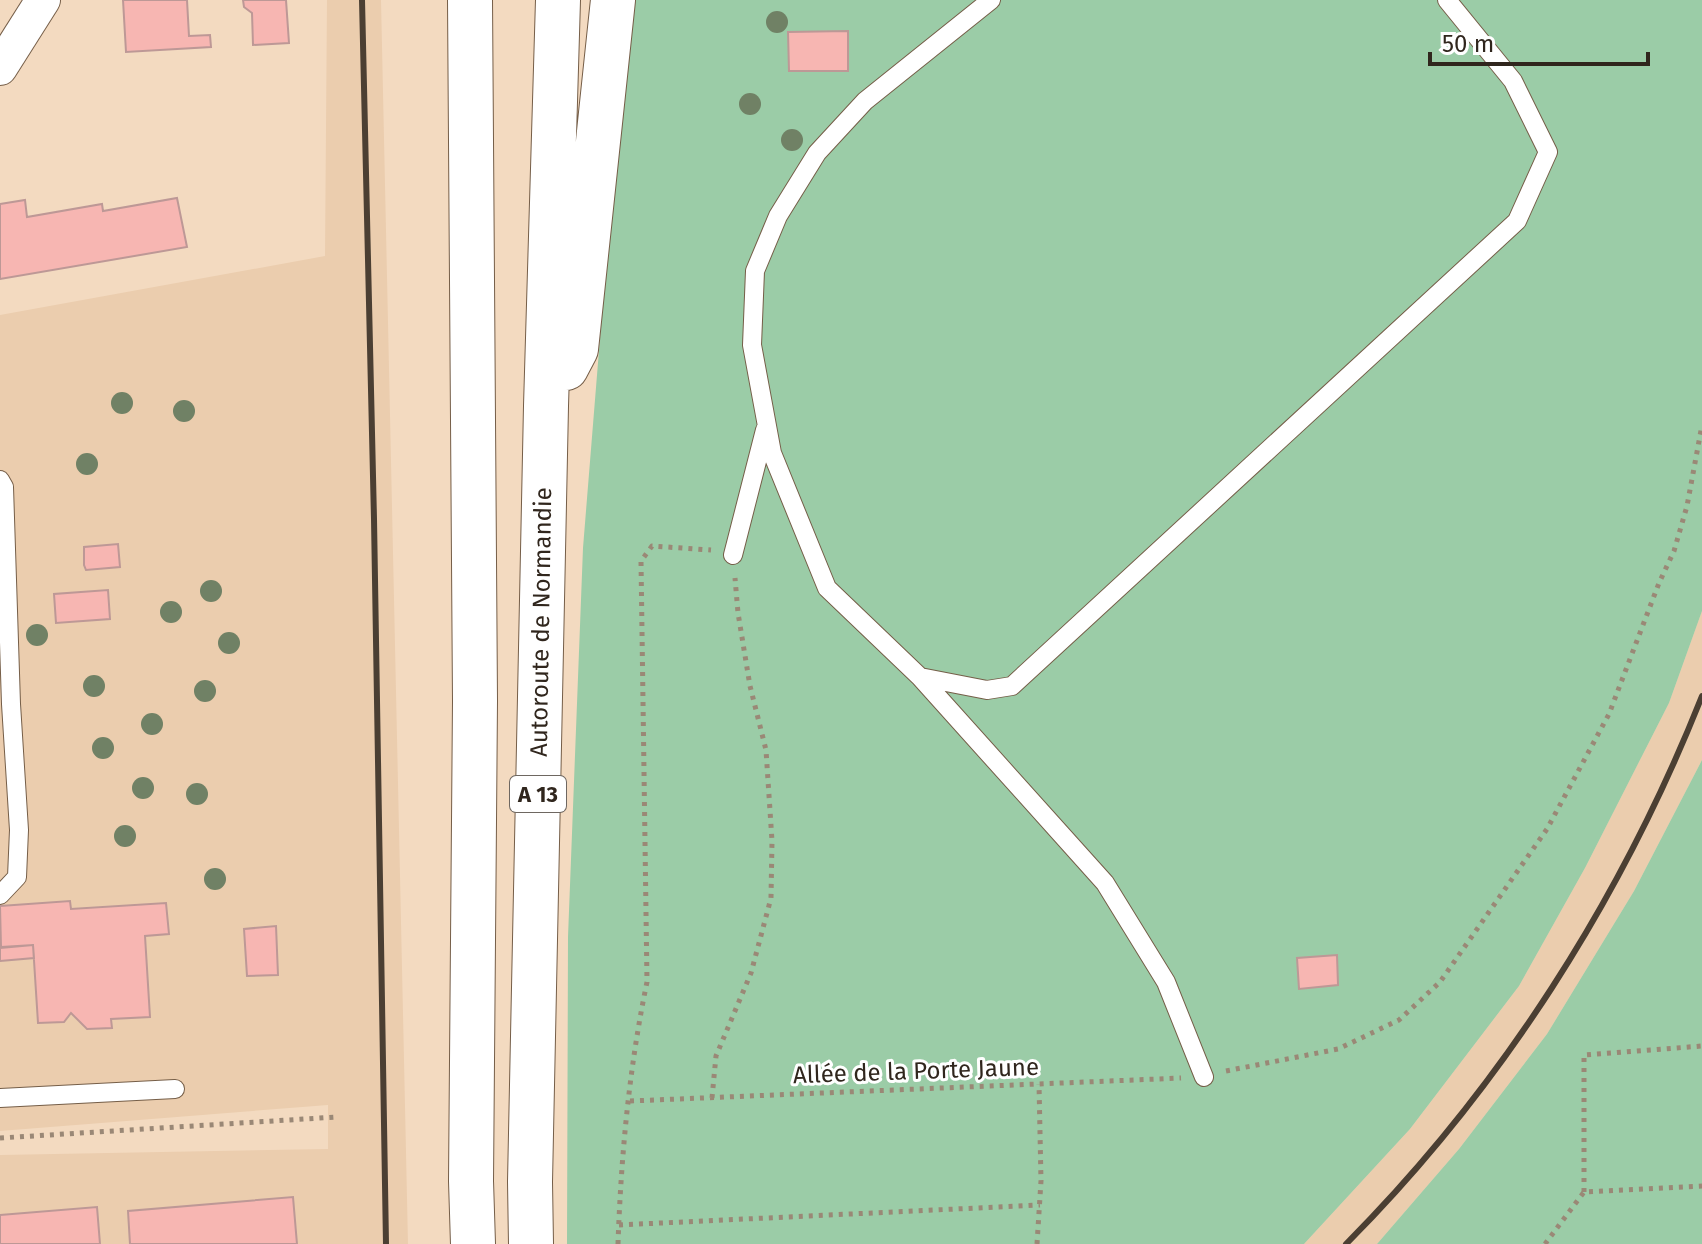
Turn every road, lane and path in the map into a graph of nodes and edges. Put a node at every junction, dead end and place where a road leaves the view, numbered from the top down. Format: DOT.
graph roads {
  1 [pos="43,0"];
  2 [pos="470,0"];
  3 [pos="558,0"];
  4 [pos="613,0"];
  5 [pos="990,0"];
  6 [pos="1447,0"];
  7 [pos="0,68"];
  8 [pos="546,406"];
  9 [pos="766,424"];
  10 [pos="1702,425"];
  11 [pos="0,480"];
  12 [pos="733,555"];
  13 [pos="920,677"];
  14 [pos="0,895"];
  15 [pos="1702,1046"];
  16 [pos="1204,1077"];
  17 [pos="1039,1084"];
  18 [pos="175,1089"];
  19 [pos="0,1098"];
  20 [pos="712,1098"];
  21 [pos="630,1101"];
  22 [pos="337,1117"];
  23 [pos="0,1138"];
  24 [pos="1702,1186"];
  25 [pos="1584,1192"];
  26 [pos="1040,1205"];
  27 [pos="619,1225"];
  28 [pos="473,1244"];
  29 [pos="531,1244"];
  30 [pos="618,1244"];
  31 [pos="1037,1244"];
  32 [pos="1545,1244"];
  1 -- 7 [label="street"];
  2 -- 28 [label="highway, A 13"];
  3 -- 8 [label="highway, Autoroute de Normandie / A 13"];
  4 -- 8 [label="highway"];
  5 -- 9 [label="lane"];
  6 -- 13 [label="lane"];
  8 -- 29 [label="highway, Autoroute de Normandie / A 13"];
  9 -- 12 [label="lane"];
  9 -- 13 [label="lane"];
  10 -- 16 [label="path, Allée de la Porte Jaune"];
  11 -- 14 [label="lane"];
  12 -- 20 [label="path"];
  12 -- 21 [label="path"];
  13 -- 16 [label="lane"];
  15 -- 25 [label="path"];
  16 -- 17 [label="path, Allée de la Porte Jaune"];
  17 -- 20 [label="path, Allée de la Porte Jaune"];
  17 -- 26 [label="path"];
  18 -- 19 [label="lane"];
  20 -- 21 [label="path, Allée de la Porte Jaune"];
  21 -- 27 [label="path"];
  22 -- 23 [label="path"];
  24 -- 25 [label="path"];
  25 -- 32 [label="path"];
  26 -- 27 [label="path"];
  26 -- 31 [label="path"];
  27 -- 30 [label="path"];
}
